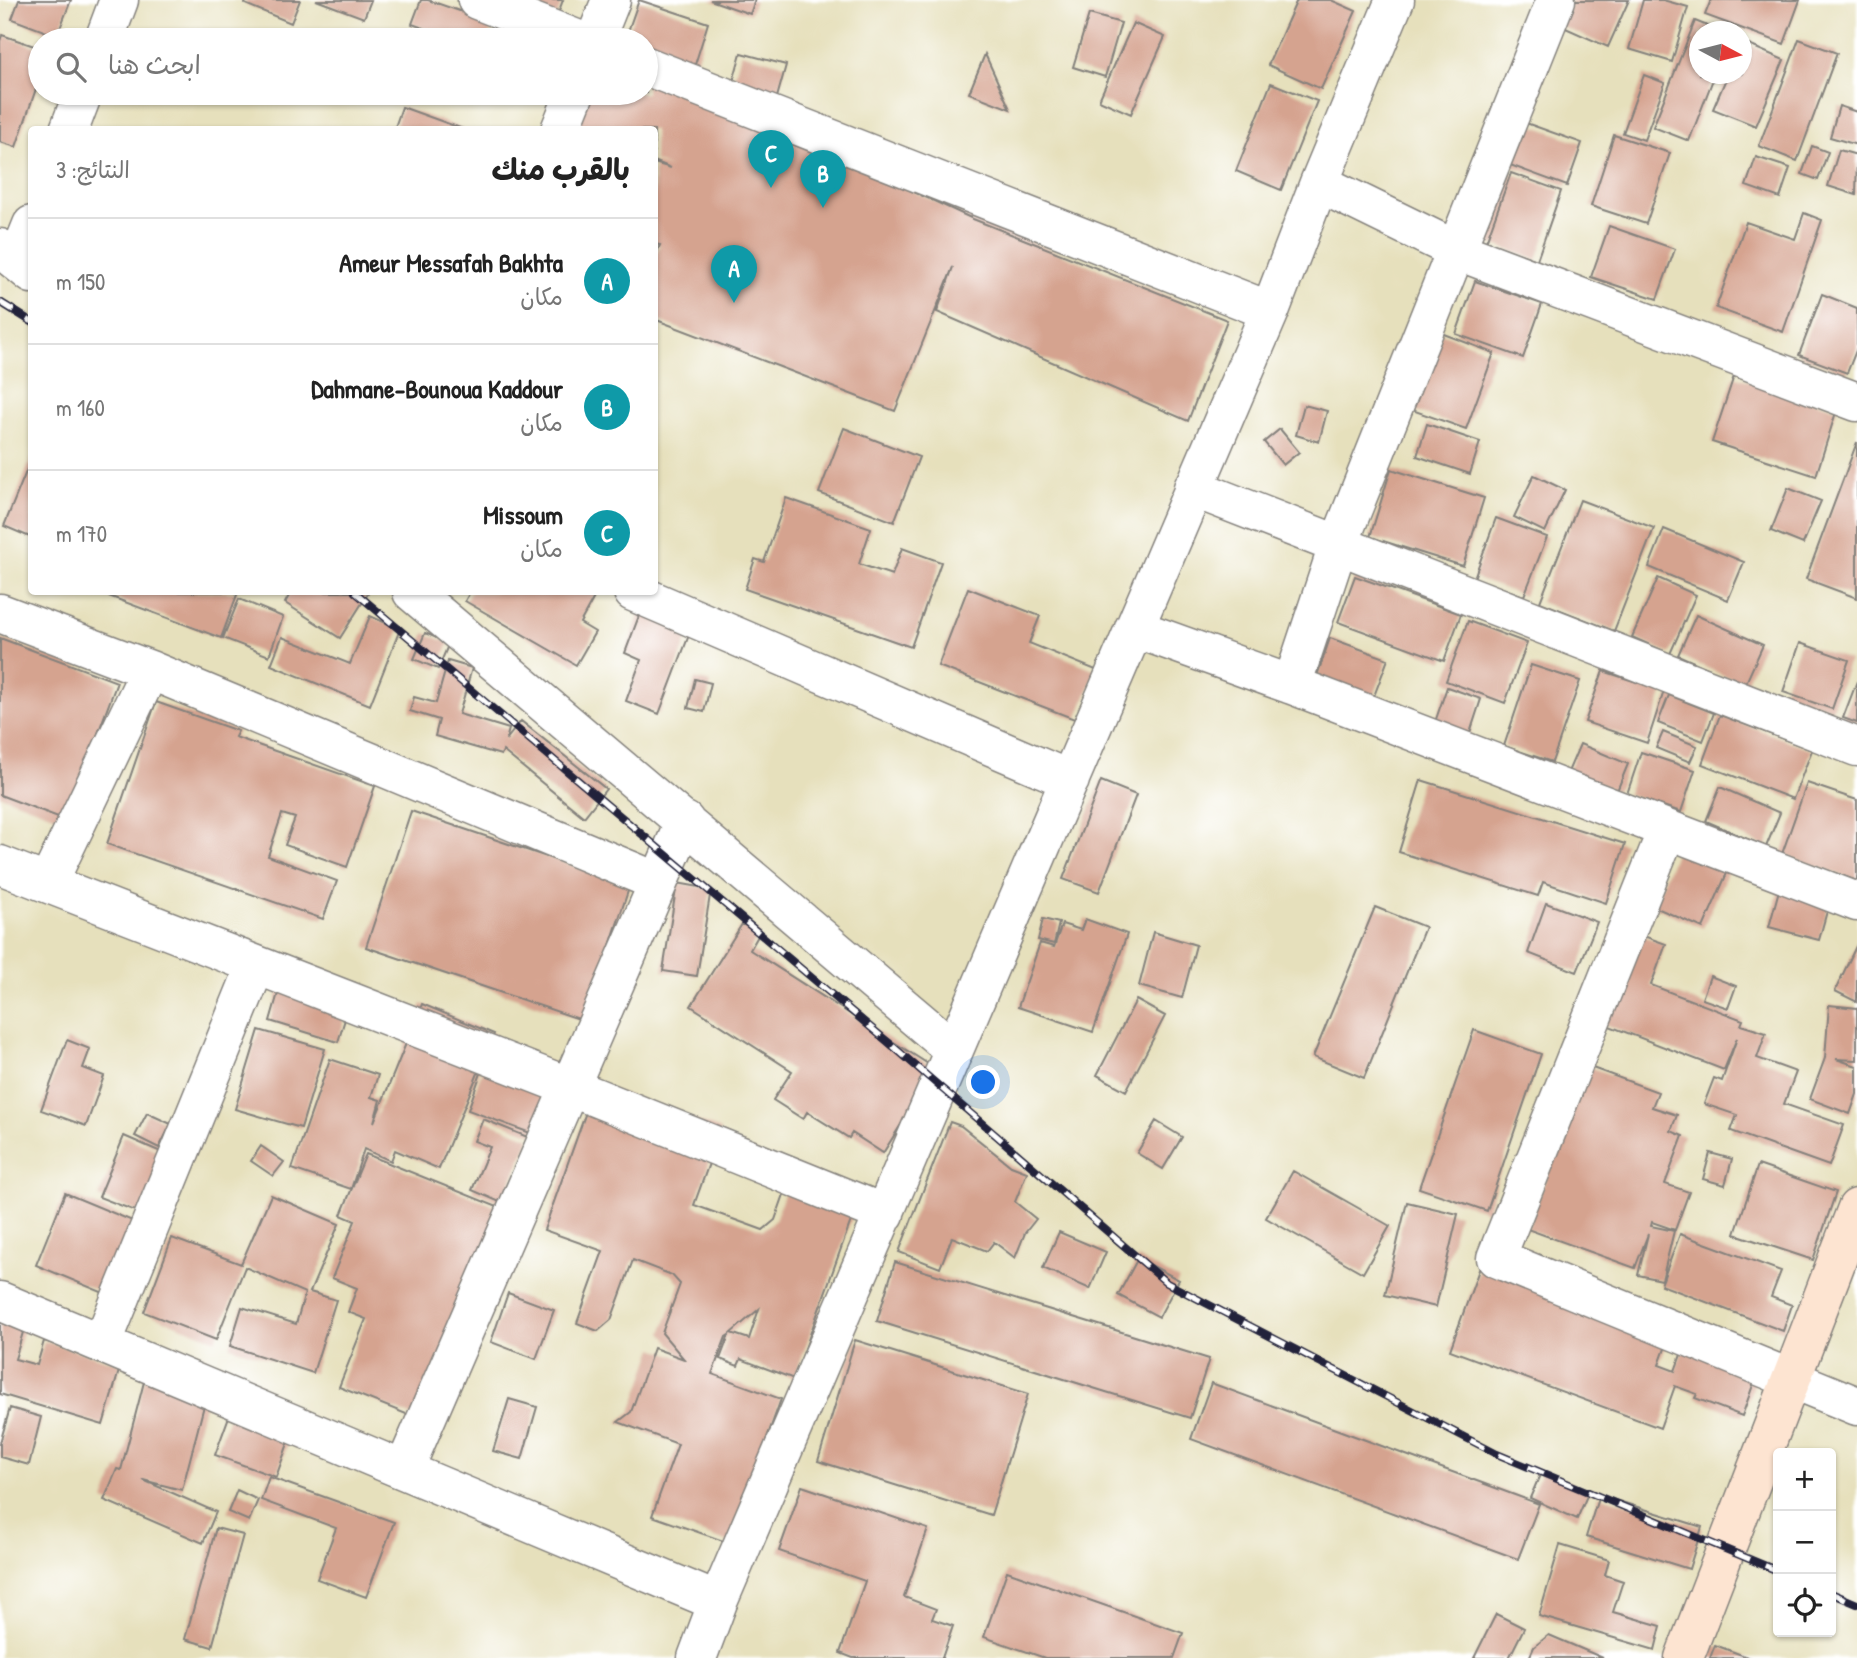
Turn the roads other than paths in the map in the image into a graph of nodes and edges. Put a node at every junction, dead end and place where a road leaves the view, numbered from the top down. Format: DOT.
graph roads {
  1 [pos="119,0"];
  2 [pos="477,0"];
  3 [pos="611,0"];
  4 [pos="1395,0"];
  5 [pos="1556,0"];
  6 [pos="108,28"];
  7 [pos="548,28"];
  8 [pos="600,28"];
  9 [pos="658,71"];
  10 [pos="78,105"];
  11 [pos="570,105"];
  12 [pos="71,126"];
  13 [pos="562,126"];
  14 [pos="1318,183"];
  15 [pos="28,234"];
  16 [pos="1458,251"];
  17 [pos="16,261"];
  18 [pos="1270,311"];
  19 [pos="1857,402"];
  20 [pos="1193,488"];
  21 [pos="1338,546"];
  22 [pos="416,595"];
  23 [pos="640,595"];
  24 [pos="0,613"];
  25 [pos="1134,628"];
  26 [pos="150,670"];
  27 [pos="1292,685"];
  28 [pos="1857,747"];
  29 [pos="1070,780"];
  30 [pos="685,821"];
  31 [pos="1667,831"];
  32 [pos="0,865"];
  33 [pos="658,882"];
  34 [pos="48,883"];
  35 [pos="1857,902"];
  36 [pos="256,965"];
  37 [pos="954,1050"];
  38 [pos="570,1087"];
  39 [pos="1857,1208"];
  40 [pos="884,1214"];
  41 [pos="0,1301"];
  42 [pos="102,1344"];
  43 [pos="1791,1379"];
  44 [pos="1857,1406"];
  45 [pos="404,1471"];
  46 [pos="718,1602"];
  47 [pos="696,1658"];
  48 [pos="1685,1658"];
  1 -- 6 [label="street"];
  2 -- 7 [label="street"];
  3 -- 8 [label="street"];
  4 -- 14 [label="street"];
  5 -- 16 [label="street"];
  9 -- 18 [label="street"];
  10 -- 12 [label="street"];
  11 -- 13 [label="street"];
  14 -- 16 [label="street"];
  14 -- 18 [label="street"];
  15 -- 17 [label="street"];
  16 -- 19 [label="street"];
  16 -- 21 [label="street"];
  18 -- 20 [label="street"];
  20 -- 21 [label="street"];
  20 -- 25 [label="street"];
  21 -- 27 [label="street"];
  21 -- 28 [label="street"];
  22 -- 30 [label="street"];
  23 -- 29 [label="street"];
  24 -- 26 [label="street"];
  25 -- 27 [label="street"];
  25 -- 29 [label="street"];
  26 -- 33 [label="street"];
  26 -- 34 [label="street"];
  27 -- 31 [label="street"];
  29 -- 37 [label="street"];
  30 -- 33 [label="street"];
  30 -- 37 [label="street"];
  31 -- 35 [label="street"];
  31 -- 43 [label="street"];
  32 -- 34 [label="street"];
  33 -- 38 [label="street"];
  34 -- 36 [label="street"];
  36 -- 38 [label="street"];
  36 -- 42 [label="street"];
  37 -- 40 [label="street"];
  38 -- 40 [label="street"];
  38 -- 45 [label="street"];
  39 -- 43 [label="main road"];
  40 -- 46 [label="street"];
  41 -- 42 [label="street"];
  42 -- 45 [label="street"];
  43 -- 44 [label="street"];
  43 -- 48 [label="main road"];
  45 -- 46 [label="street"];
  46 -- 47 [label="street"];
}
